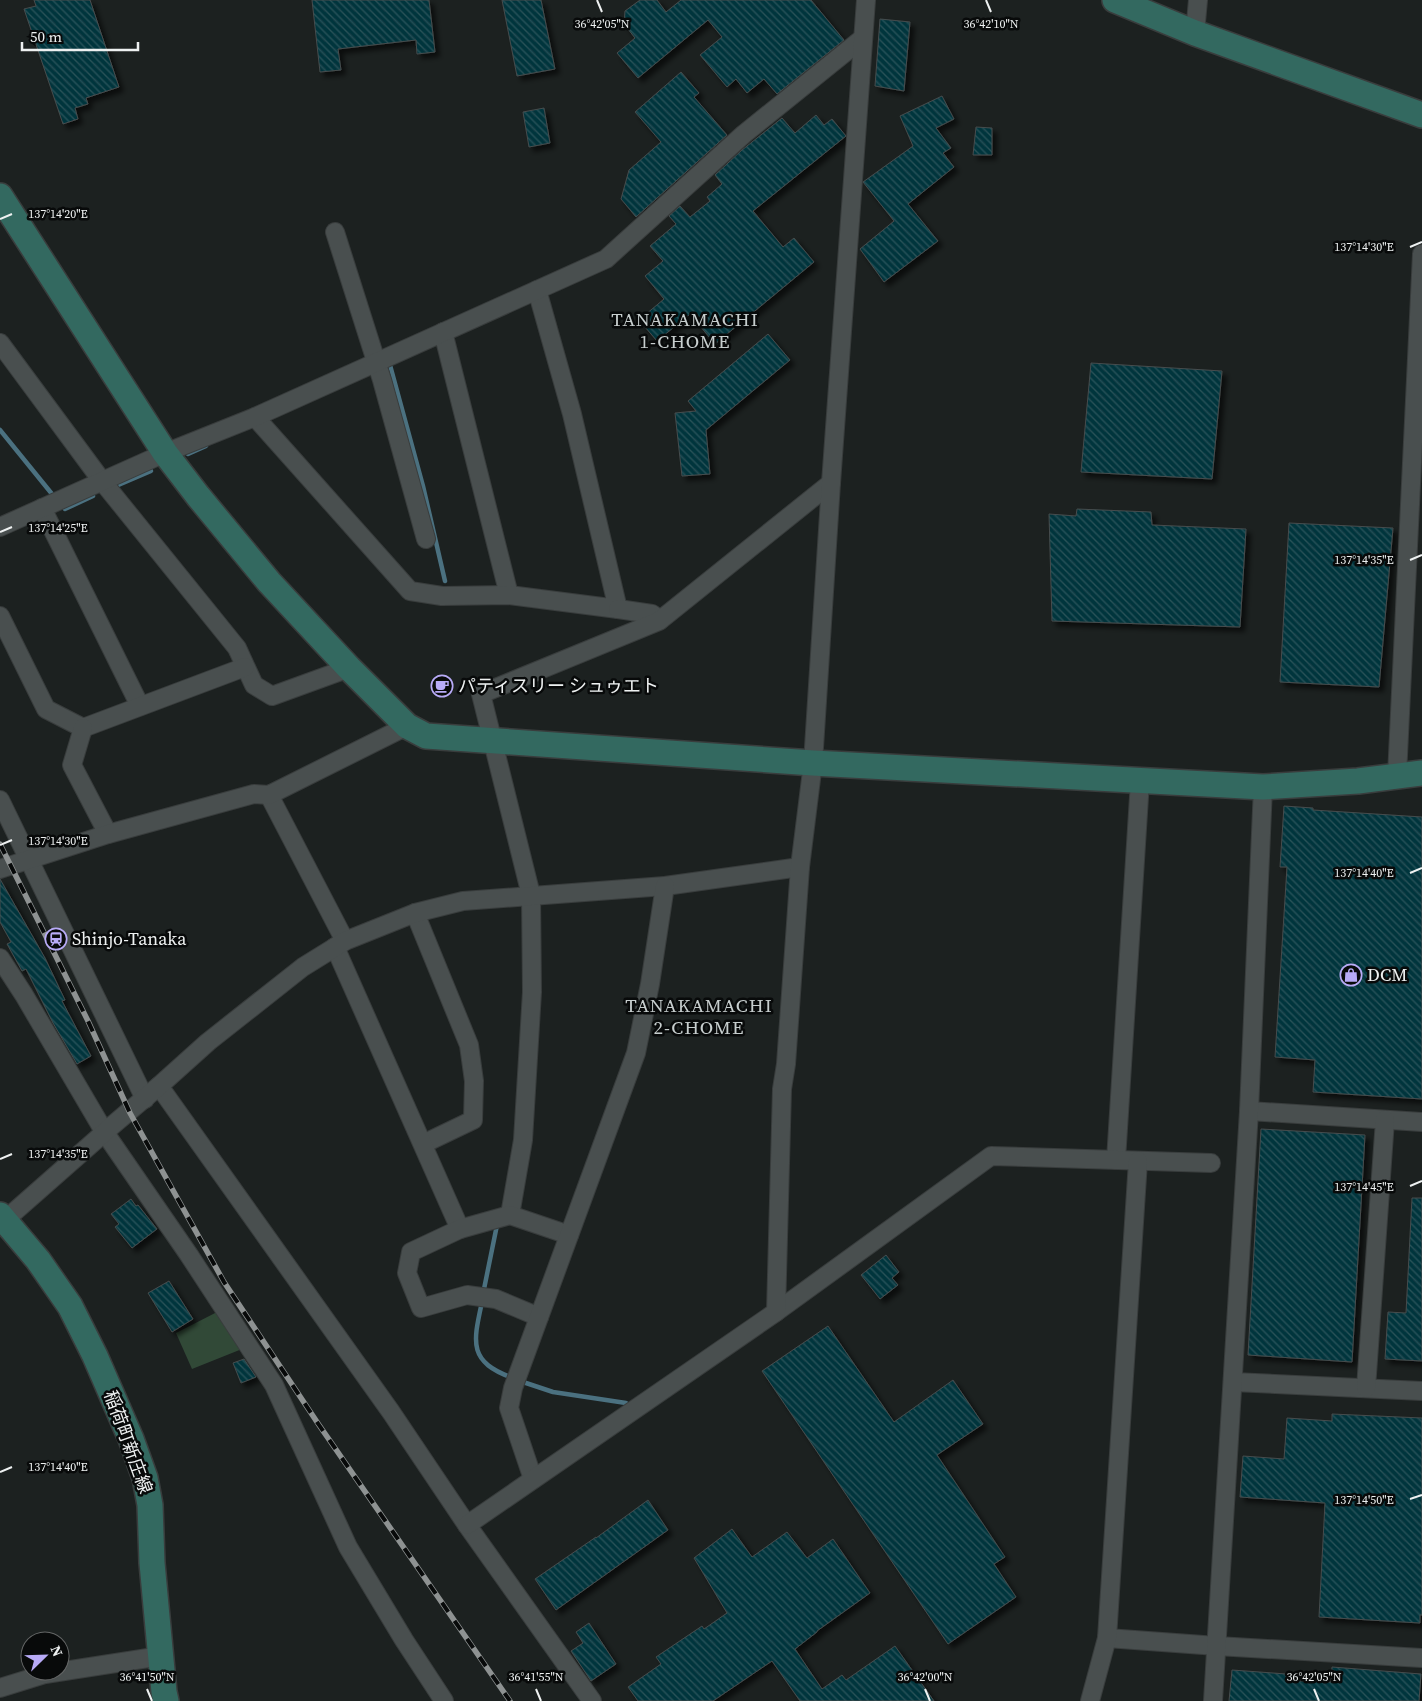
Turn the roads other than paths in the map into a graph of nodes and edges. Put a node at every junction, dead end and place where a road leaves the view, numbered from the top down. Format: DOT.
graph roads {
  1 [pos="866,0"];
  2 [pos="1116,0"];
  3 [pos="1198,0"];
  4 [pos="1194,33"];
  5 [pos="863,38"];
  6 [pos="1422,114"];
  7 [pos="0,196"];
  8 [pos="335,232"];
  9 [pos="1422,254"];
  10 [pos="537,290"];
  11 [pos="443,332"];
  12 [pos="0,343"];
  13 [pos="376,363"];
  14 [pos="255,417"];
  15 [pos="165,453"];
  16 [pos="102,481"];
  17 [pos="831,483"];
  18 [pos="42,508"];
  19 [pos="0,527"];
  20 [pos="426,539"];
  21 [pos="509,595"];
  22 [pos="618,609"];
  23 [pos="0,616"];
  24 [pos="660,620"];
  25 [pos="4,636"];
  26 [pos="245,667"];
  27 [pos="349,668"];
  28 [pos="140,706"];
  29 [pos="407,726"];
  30 [pos="83,728"];
  31 [pos="493,742"];
  32 [pos="813,762"];
  33 [pos="1422,773"];
  34 [pos="1397,776"];
  35 [pos="1140,781"];
  36 [pos="1263,787"];
  37 [pos="269,795"];
  38 [pos="0,800"];
  39 [pos="108,834"];
  40 [pos="29,860"];
  41 [pos="800,867"];
  42 [pos="0,869"];
  43 [pos="665,886"];
  44 [pos="531,895"];
  45 [pos="415,913"];
  46 [pos="340,944"];
  47 [pos="0,958"];
  48 [pos="160,1086"];
  49 [pos="145,1099"];
  50 [pos="1249,1111"];
  51 [pos="1385,1120"];
  52 [pos="1422,1122"];
  53 [pos="105,1133"];
  54 [pos="423,1144"];
  55 [pos="1116,1160"];
  56 [pos="1138,1161"];
  57 [pos="1211,1163"];
  58 [pos="510,1215"];
  59 [pos="3,1217"];
  60 [pos="460,1228"];
  61 [pos="569,1234"];
  62 [pos="776,1312"];
  63 [pos="539,1317"];
  64 [pos="1233,1382"];
  65 [pos="1366,1388"];
  66 [pos="1422,1391"];
  67 [pos="533,1479"];
  68 [pos="467,1525"];
  69 [pos="1107,1638"];
  70 [pos="1217,1646"];
  71 [pos="161,1656"];
  72 [pos="1422,1658"];
  73 [pos="0,1688"];
  74 [pos="166,1701"];
  75 [pos="444,1701"];
  76 [pos="592,1701"];
  77 [pos="1090,1701"];
  78 [pos="1213,1701"];
  1 -- 5 [label="street"];
  2 -- 4 [label="street"];
  3 -- 4 [label="street"];
  4 -- 6 [label="street"];
  5 -- 10 [label="street"];
  5 -- 17 [label="street"];
  7 -- 15 [label="street"];
  8 -- 13 [label="street"];
  9 -- 34 [label="street"];
  10 -- 11 [label="street"];
  10 -- 22 [label="street"];
  11 -- 13 [label="street"];
  11 -- 21 [label="street"];
  12 -- 16 [label="street"];
  13 -- 14 [label="street"];
  13 -- 20 [label="street"];
  14 -- 15 [label="street"];
  14 -- 21 [label="street"];
  15 -- 16 [label="street"];
  15 -- 27 [label="street"];
  16 -- 18 [label="street"];
  16 -- 26 [label="street"];
  17 -- 24 [label="street"];
  17 -- 32 [label="street"];
  18 -- 19 [label="street"];
  18 -- 28 [label="street"];
  21 -- 22 [label="street"];
  22 -- 24 [label="street"];
  23 -- 25 [label="street"];
  24 -- 31 [label="street"];
  25 -- 30 [label="street"];
  26 -- 27 [label="street"];
  26 -- 28 [label="street"];
  27 -- 29 [label="street"];
  28 -- 30 [label="street"];
  29 -- 31 [label="street"];
  29 -- 37 [label="street"];
  30 -- 39 [label="street"];
  31 -- 32 [label="street"];
  31 -- 44 [label="street"];
  32 -- 35 [label="street"];
  32 -- 41 [label="street"];
  33 -- 34 [label="street"];
  34 -- 36 [label="street"];
  35 -- 36 [label="street"];
  35 -- 55 [label="street"];
  36 -- 50 [label="street"];
  37 -- 39 [label="street"];
  37 -- 46 [label="street"];
  38 -- 40 [label="street"];
  39 -- 40 [label="street"];
  40 -- 42 [label="street"];
  40 -- 49 [label="street"];
  41 -- 43 [label="street"];
  41 -- 62 [label="street"];
  43 -- 44 [label="street"];
  43 -- 61 [label="street"];
  44 -- 45 [label="street"];
  44 -- 58 [label="street"];
  45 -- 46 [label="street"];
  45 -- 54 [label="street"];
  46 -- 48 [label="street"];
  46 -- 54 [label="street"];
  47 -- 53 [label="street"];
  48 -- 49 [label="street"];
  48 -- 68 [label="street"];
  49 -- 53 [label="street"];
  50 -- 51 [label="street"];
  50 -- 64 [label="street"];
  51 -- 52 [label="street"];
  51 -- 65 [label="street"];
  53 -- 59 [label="street"];
  53 -- 75 [label="street"];
  54 -- 60 [label="street"];
  55 -- 56 [label="street"];
  55 -- 62 [label="street"];
  56 -- 57 [label="street"];
  56 -- 69 [label="street"];
  58 -- 60 [label="street"];
  58 -- 61 [label="street"];
  59 -- 71 [label="street, 稲荷町新庄線"];
  60 -- 63 [label="street"];
  61 -- 63 [label="street"];
  62 -- 67 [label="street"];
  63 -- 67 [label="street"];
  64 -- 65 [label="street"];
  64 -- 70 [label="street"];
  65 -- 66 [label="street"];
  67 -- 68 [label="street"];
  68 -- 76 [label="street"];
  69 -- 70 [label="street"];
  69 -- 77 [label="street"];
  70 -- 72 [label="street"];
  70 -- 78 [label="street"];
  71 -- 73 [label="street"];
  71 -- 74 [label="street, 稲荷町新庄線"];
}
